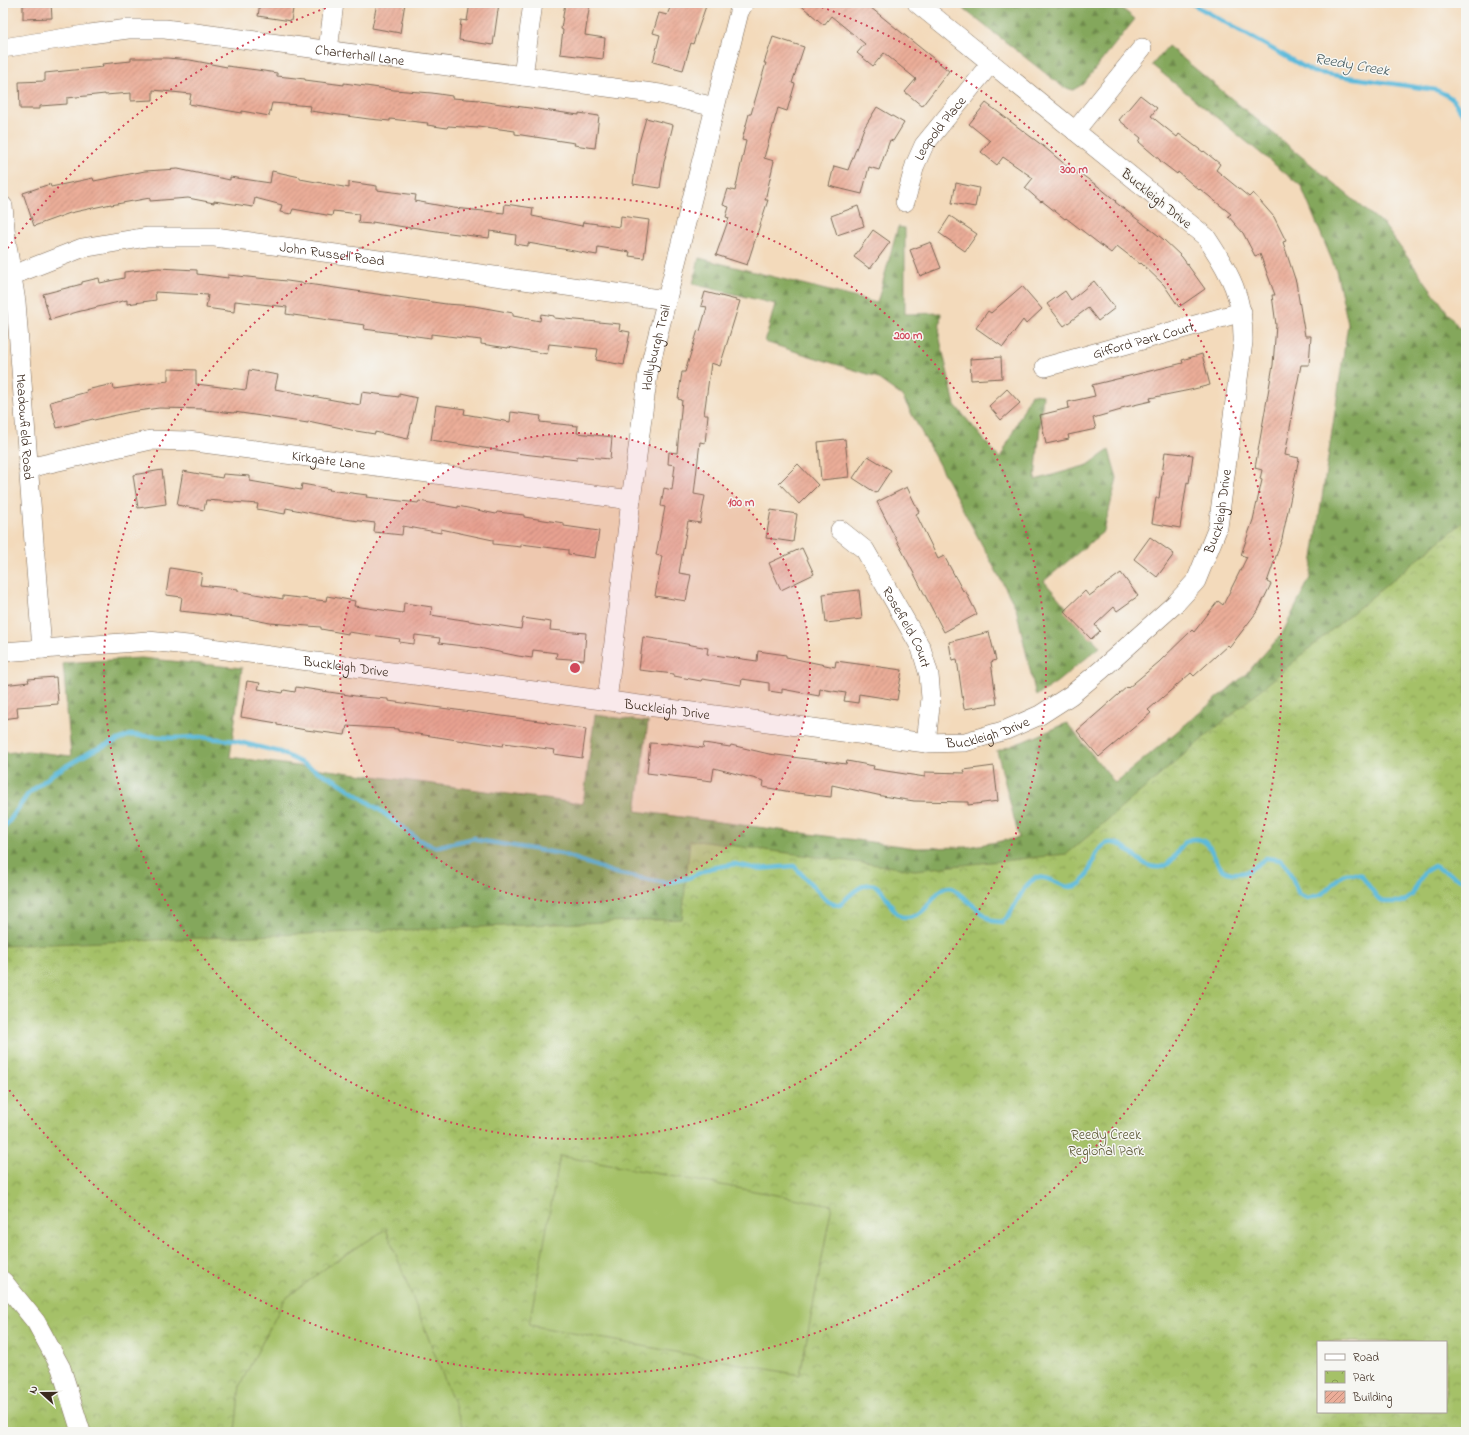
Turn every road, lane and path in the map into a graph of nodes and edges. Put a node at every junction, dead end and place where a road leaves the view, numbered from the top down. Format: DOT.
graph roads {
  1 [pos="334,3"];
  2 [pos="533,3"];
  3 [pos="744,3"];
  4 [pos="917,3"];
  5 [pos="3,48"];
  6 [pos="1142,48"];
  7 [pos="328,50"];
  8 [pos="991,63"];
  9 [pos="523,76"];
  10 [pos="715,108"];
  11 [pos="1075,131"];
  12 [pos="905,202"];
  13 [pos="3,206"];
  14 [pos="7,277"];
  15 [pos="666,300"];
  16 [pos="1242,312"];
  17 [pos="1045,367"];
  18 [pos="28,468"];
  19 [pos="631,500"];
  20 [pos="840,530"];
  21 [pos="42,649"];
  22 [pos="3,652"];
  23 [pos="607,700"];
  24 [pos="926,743"];
  25 [pos="3,1281"];
  26 [pos="81,1432"];
  1 -- 7 [label="street"];
  2 -- 9 [label="street"];
  3 -- 10 [label="street, Hollyburgh Trail"];
  4 -- 8 [label="street, Buckleigh Drive"];
  5 -- 7 [label="street, Charterhall Lane"];
  6 -- 11 [label="street"];
  7 -- 9 [label="street, Charterhall Lane"];
  8 -- 11 [label="street, Buckleigh Drive"];
  8 -- 12 [label="street, Leopold Place"];
  9 -- 10 [label="street, Charterhall Lane"];
  10 -- 15 [label="street, Hollyburgh Trail"];
  11 -- 16 [label="street, Buckleigh Drive"];
  13 -- 14 [label="street, Meadowfield Road"];
  14 -- 15 [label="street, John Russell Road"];
  14 -- 18 [label="street, Meadowfield Road"];
  15 -- 19 [label="street, Hollyburgh Trail"];
  16 -- 17 [label="street, Gifford Park Court"];
  16 -- 24 [label="street, Buckleigh Drive"];
  18 -- 19 [label="street, Kirkgate Lane"];
  18 -- 21 [label="street, Meadowfield Road"];
  19 -- 23 [label="street, Hollyburgh Trail"];
  20 -- 24 [label="street, Rosefield Court"];
  21 -- 22 [label="street, Buckleigh Drive"];
  21 -- 23 [label="street, Buckleigh Drive"];
  23 -- 24 [label="street, Buckleigh Drive"];
  25 -- 26 [label="street"];
}
